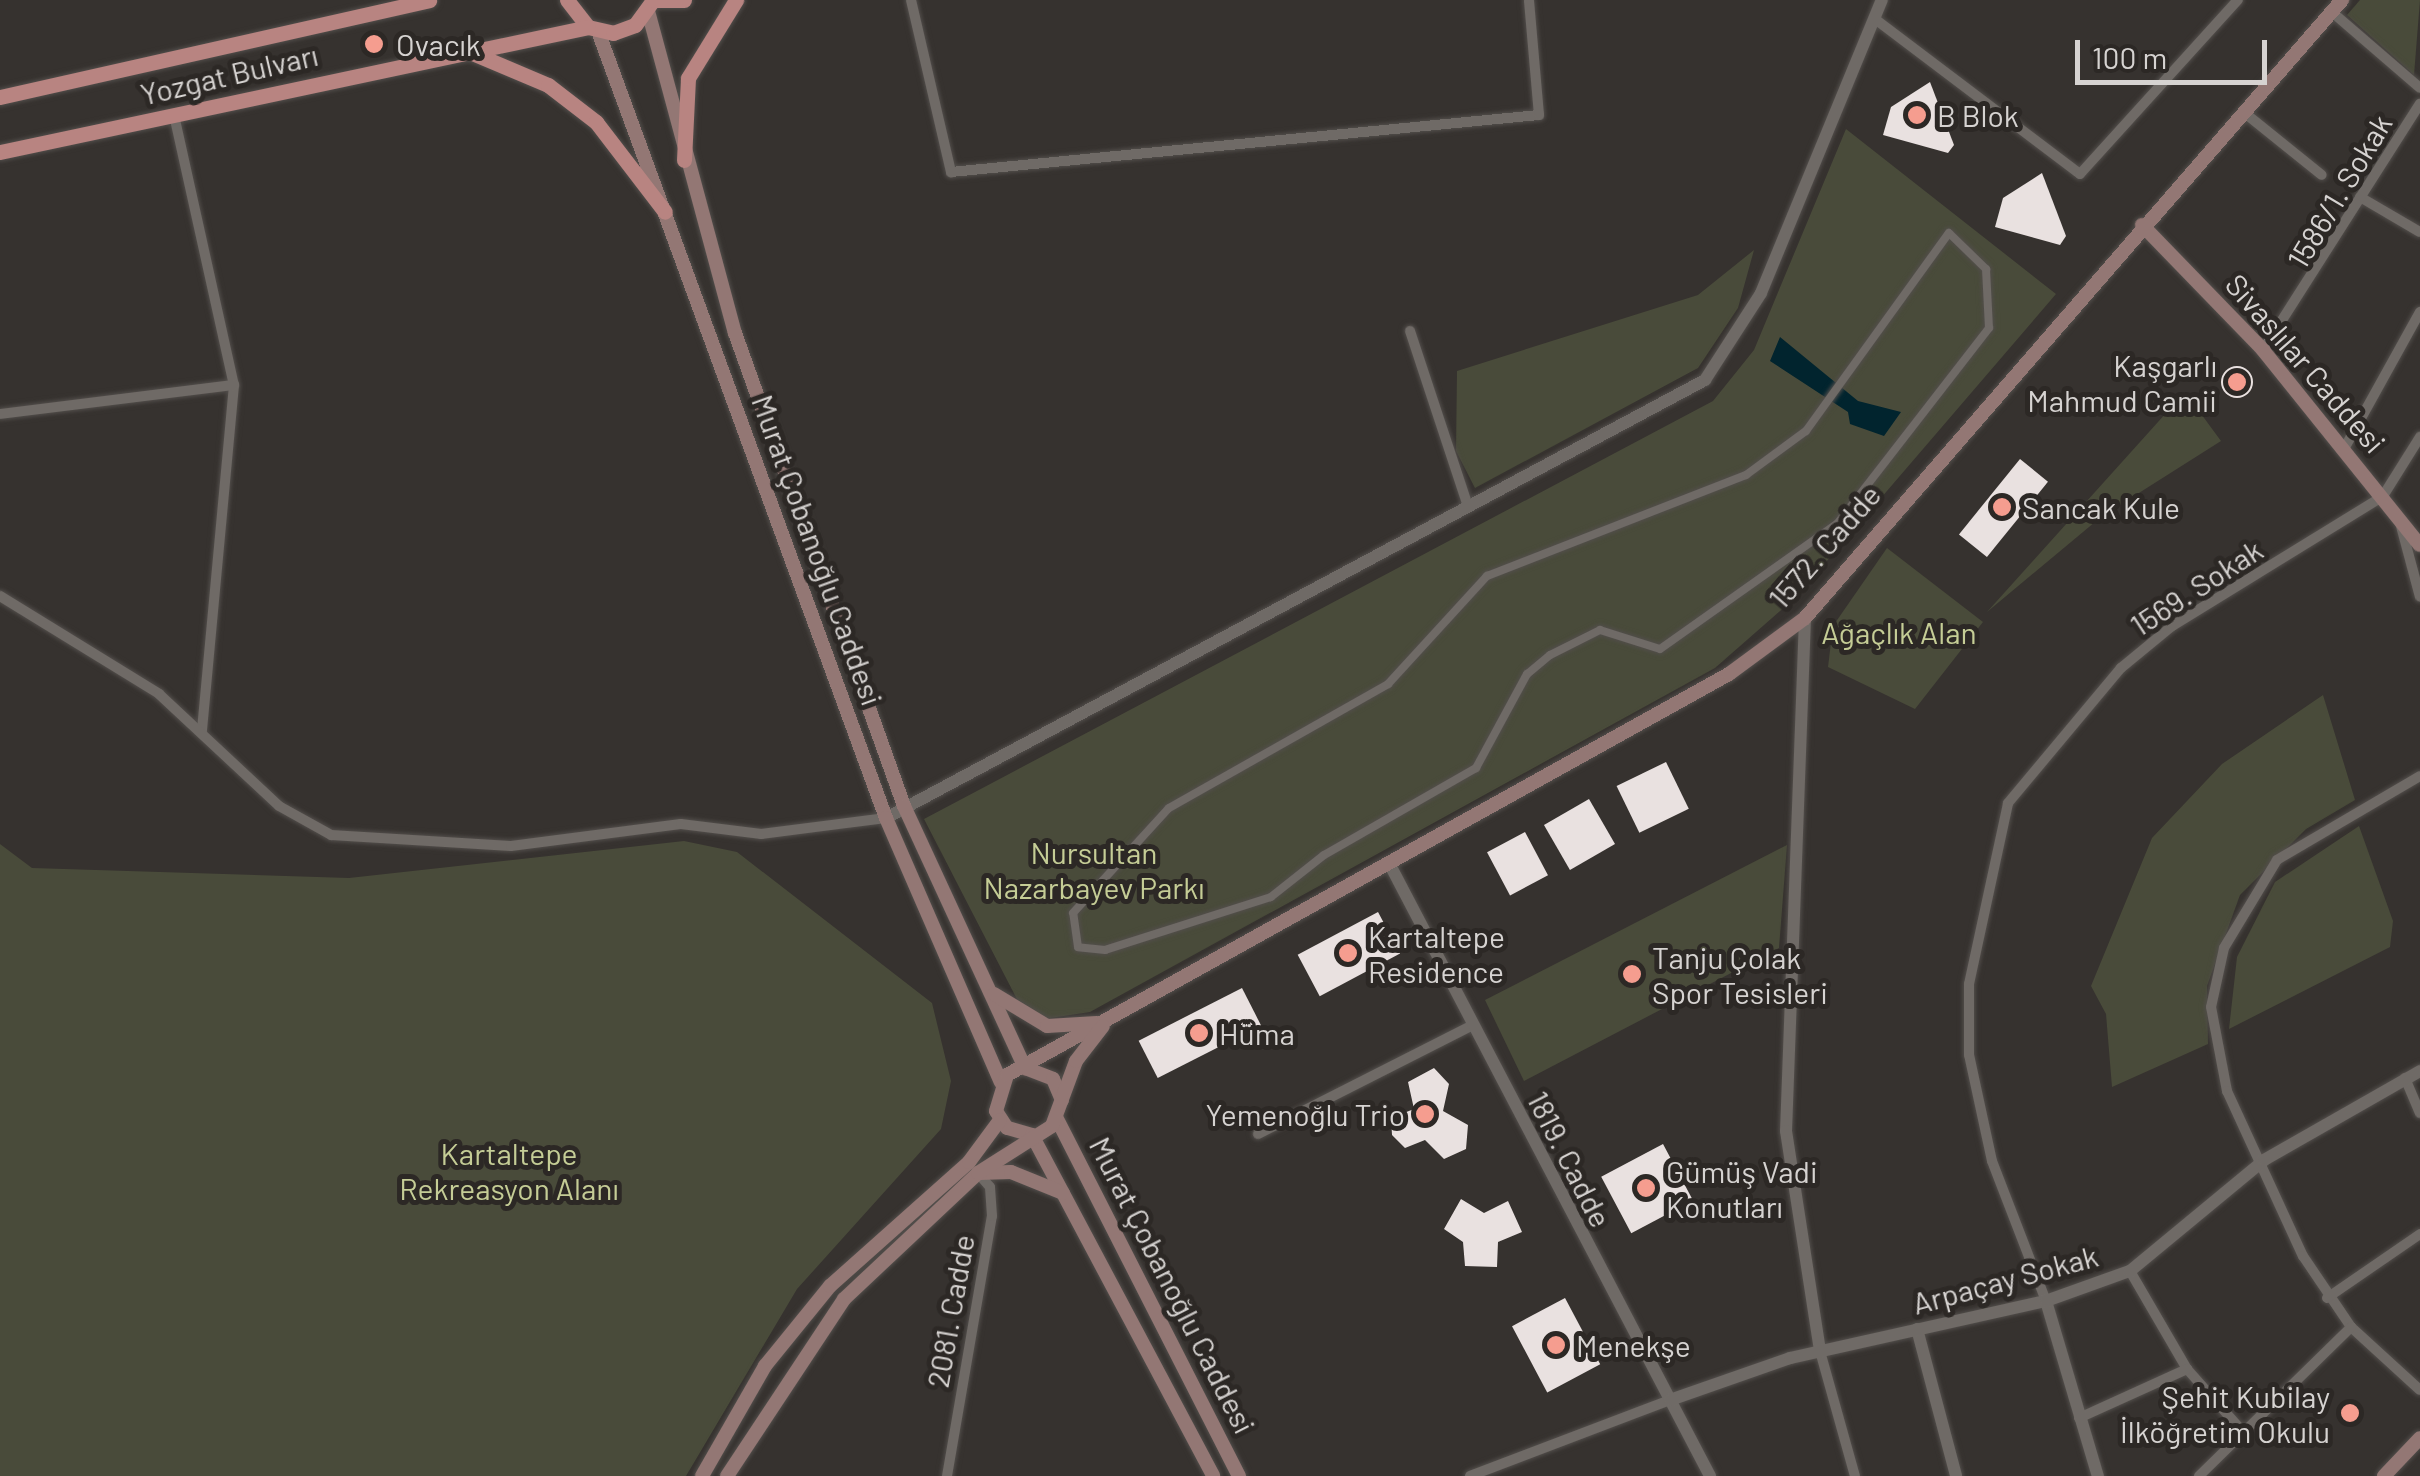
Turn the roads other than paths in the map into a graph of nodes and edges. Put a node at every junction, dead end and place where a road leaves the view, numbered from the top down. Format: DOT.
graph roads {
  1 [pos="567,0"];
  2 [pos="684,0"];
  3 [pos="736,0"];
  4 [pos="911,0"];
  5 [pos="1530,0"];
  6 [pos="1882,0"];
  7 [pos="2238,0"];
  8 [pos="423,1"];
  9 [pos="651,5"];
  10 [pos="2337,6"];
  11 [pos="1875,20"];
  12 [pos="593,29"];
  13 [pos="466,51"];
  14 [pos="2420,88"];
  15 [pos="0,97"];
  16 [pos="2420,104"];
  17 [pos="2246,114"];
  18 [pos="174,115"];
  19 [pos="0,152"];
  20 [pos="684,160"];
  21 [pos="2322,175"];
  22 [pos="2360,197"];
  23 [pos="665,212"];
  24 [pos="2142,224"];
  25 [pos="2420,232"];
  26 [pos="2420,312"];
  27 [pos="1410,330"];
  28 [pos="2263,350"];
  29 [pos="234,384"];
  30 [pos="1844,387"];
  31 [pos="0,414"];
  32 [pos="2420,437"];
  33 [pos="2344,449"];
  34 [pos="2383,496"];
  35 [pos="1468,506"];
  36 [pos="2401,526"];
  37 [pos="2420,545"];
  38 [pos="0,596"];
  39 [pos="2420,597"];
  40 [pos="1805,618"];
  41 [pos="202,732"];
  42 [pos="2420,776"];
  43 [pos="907,810"];
  44 [pos="886,818"];
  45 [pos="1389,863"];
  46 [pos="988,988"];
  47 [pos="1108,1020"];
  48 [pos="1473,1025"];
  49 [pos="1024,1068"];
  50 [pos="2420,1071"];
  51 [pos="2405,1078"];
  52 [pos="1001,1082"];
  53 [pos="2420,1113"];
  54 [pos="1059,1114"];
  55 [pos="1000,1120"];
  56 [pos="1258,1134"];
  57 [pos="1032,1135"];
  58 [pos="2264,1160"];
  59 [pos="974,1168"];
  60 [pos="1063,1192"];
  61 [pos="2420,1234"];
  62 [pos="2130,1270"];
  63 [pos="2327,1298"];
  64 [pos="2046,1300"];
  65 [pos="2351,1327"];
  66 [pos="1917,1329"];
  67 [pos="1820,1352"];
  68 [pos="2186,1369"];
  69 [pos="2420,1390"];
  70 [pos="1670,1400"];
  71 [pos="2079,1418"];
  72 [pos="2244,1433"];
  73 [pos="2420,1438"];
  74 [pos="702,1476"];
  75 [pos="726,1476"];
  76 [pos="947,1476"];
  77 [pos="1213,1476"];
  78 [pos="1239,1476"];
  79 [pos="1470,1476"];
  80 [pos="1710,1476"];
  81 [pos="1855,1476"];
  82 [pos="1956,1476"];
  83 [pos="2098,1476"];
  84 [pos="2199,1476"];
  85 [pos="2384,1476"];
  1 -- 12 [label="main road"];
  2 -- 9 [label="main road"];
  3 -- 20 [label="main road"];
  4 -- 5 [label="street"];
  6 -- 11 [label="street"];
  7 -- 11 [label="street"];
  8 -- 15 [label="main road, Yozgat Bulvarı"];
  9 -- 12 [label="main road, Yozgat Bulvarı"];
  9 -- 20 [label="main road, Murat Çobanoğlu Caddesi"];
  10 -- 14 [label="street"];
  10 -- 17 [label="main road, 1572. Cadde"];
  11 -- 35 [label="street"];
  12 -- 13 [label="main road, Yozgat Bulvarı"];
  12 -- 23 [label="main road, Murat Çobanoğlu Caddesi"];
  13 -- 18 [label="main road, Yozgat Bulvarı"];
  13 -- 23 [label="main road"];
  16 -- 22 [label="street, 1586/1. Sokak"];
  17 -- 21 [label="street"];
  17 -- 24 [label="main road, 1572. Cadde"];
  18 -- 19 [label="main road, Yozgat Bulvarı"];
  18 -- 29 [label="street"];
  20 -- 43 [label="main road, Murat Çobanoğlu Caddesi"];
  22 -- 25 [label="street"];
  22 -- 28 [label="street, 1586/1. Sokak"];
  23 -- 44 [label="main road, Murat Çobanoğlu Caddesi"];
  24 -- 28 [label="main road, Sivaslılar Caddesi"];
  24 -- 40 [label="main road, 1572. Cadde"];
  26 -- 33 [label="street"];
  27 -- 35 [label="street"];
  28 -- 33 [label="main road, Sivaslılar Caddesi"];
  29 -- 31 [label="street"];
  29 -- 41 [label="street"];
  30 -- 30 [label="street"];
  32 -- 34 [label="street"];
  33 -- 34 [label="main road, Sivaslılar Caddesi"];
  34 -- 36 [label="main road, Sivaslılar Caddesi"];
  34 -- 64 [label="street, 1569. Sokak"];
  35 -- 43 [label="street"];
  36 -- 37 [label="main road, Sivaslılar Caddesi"];
  36 -- 39 [label="street"];
  38 -- 41 [label="street"];
  40 -- 45 [label="main road, 1572. Cadde"];
  40 -- 67 [label="street"];
  41 -- 44 [label="street"];
  42 -- 58 [label="street"];
  43 -- 44 [label="street"];
  43 -- 46 [label="main road, Murat Çobanoğlu Caddesi"];
  44 -- 52 [label="main road, Murat Çobanoğlu Caddesi"];
  45 -- 47 [label="main road, 1572. Cadde"];
  45 -- 48 [label="street, 1819. Cadde"];
  46 -- 47 [label="main road"];
  46 -- 49 [label="main road, Murat Çobanoğlu Caddesi"];
  47 -- 49 [label="main road, 1572. Cadde"];
  47 -- 54 [label="main road"];
  48 -- 56 [label="street"];
  48 -- 70 [label="street, 1819. Cadde"];
  49 -- 52 [label="main road"];
  49 -- 54 [label="main road"];
  50 -- 51 [label="street, Arpaçay Sokak"];
  51 -- 53 [label="street"];
  51 -- 58 [label="street, Arpaçay Sokak"];
  52 -- 55 [label="main road"];
  54 -- 57 [label="main road"];
  54 -- 78 [label="main road, Murat Çobanoğlu Caddesi"];
  55 -- 57 [label="main road"];
  55 -- 59 [label="main road"];
  57 -- 59 [label="main road"];
  57 -- 60 [label="main road, Murat Çobanoğlu Caddesi"];
  58 -- 62 [label="street, Arpaçay Sokak"];
  58 -- 63 [label="street"];
  59 -- 60 [label="main road"];
  59 -- 74 [label="main road"];
  59 -- 75 [label="main road"];
  59 -- 76 [label="street, 2081. Cadde"];
  60 -- 77 [label="main road, Murat Çobanoğlu Caddesi"];
  61 -- 63 [label="street"];
  62 -- 64 [label="street, Arpaçay Sokak"];
  62 -- 68 [label="street"];
  63 -- 65 [label="street"];
  64 -- 66 [label="street, Arpaçay Sokak"];
  64 -- 71 [label="street"];
  65 -- 69 [label="street"];
  65 -- 72 [label="street"];
  66 -- 67 [label="street, Arpaçay Sokak"];
  66 -- 82 [label="street"];
  67 -- 70 [label="street, Arpaçay Sokak"];
  67 -- 81 [label="street"];
  68 -- 71 [label="street"];
  68 -- 72 [label="street"];
  70 -- 79 [label="street"];
  70 -- 80 [label="street, 1819. Cadde"];
  71 -- 83 [label="street"];
  72 -- 84 [label="street"];
  73 -- 85 [label="main road"];
}
